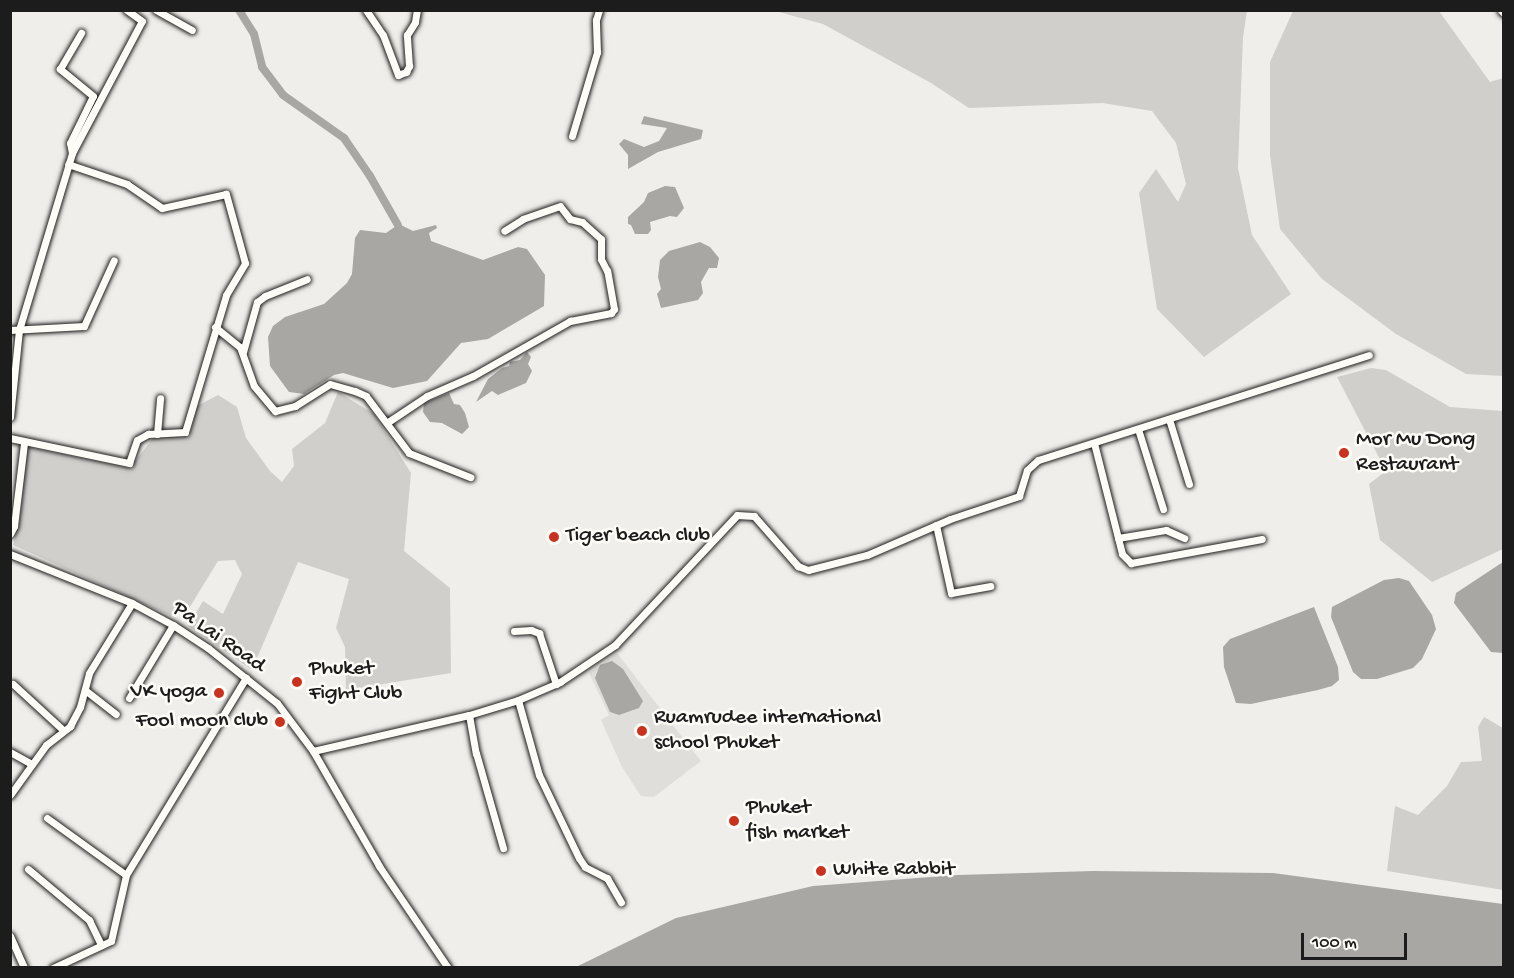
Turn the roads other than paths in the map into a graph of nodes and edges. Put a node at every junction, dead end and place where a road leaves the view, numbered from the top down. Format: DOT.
graph roads {
  1 [pos="127,10"];
  2 [pos="156,10"];
  3 [pos="366,10"];
  4 [pos="417,10"];
  5 [pos="599,10"];
  6 [pos="192,30"];
  7 [pos="81,33"];
  8 [pos="572,136"];
  9 [pos="72,153"];
  10 [pos="68,164"];
  11 [pos="504,231"];
  12 [pos="114,260"];
  13 [pos="307,279"];
  14 [pos="215,327"];
  15 [pos="10,330"];
  16 [pos="20,330"];
  17 [pos="243,352"];
  18 [pos="1369,354"];
  19 [pos="159,398"];
  20 [pos="10,417"];
  21 [pos="1169,419"];
  22 [pos="388,422"];
  23 [pos="1138,429"];
  24 [pos="157,434"];
  25 [pos="10,438"];
  26 [pos="24,442"];
  27 [pos="1094,443"];
  28 [pos="470,477"];
  29 [pos="1189,484"];
  30 [pos="1163,509"];
  31 [pos="936,525"];
  32 [pos="10,534"];
  33 [pos="1118,538"];
  34 [pos="1184,538"];
  35 [pos="1262,539"];
  36 [pos="10,554"];
  37 [pos="990,586"];
  38 [pos="132,603"];
  39 [pos="173,625"];
  40 [pos="514,632"];
  41 [pos="246,678"];
  42 [pos="13,684"];
  43 [pos="556,684"];
  44 [pos="85,690"];
  45 [pos="129,698"];
  46 [pos="518,700"];
  47 [pos="116,714"];
  48 [pos="469,715"];
  49 [pos="63,730"];
  50 [pos="313,751"];
  51 [pos="10,752"];
  52 [pos="32,764"];
  53 [pos="10,795"];
  54 [pos="47,818"];
  55 [pos="503,848"];
  56 [pos="28,869"];
  57 [pos="126,875"];
  58 [pos="621,902"];
  59 [pos="10,936"];
  60 [pos="101,945"];
  61 [pos="24,968"];
  62 [pos="53,968"];
  63 [pos="448,968"];
  1 -- 9 [label="street"];
  2 -- 6 [label="street"];
  3 -- 4 [label="street"];
  5 -- 8 [label="street"];
  7 -- 9 [label="street"];
  9 -- 10 [label="street"];
  10 -- 14 [label="street"];
  10 -- 16 [label="street"];
  11 -- 22 [label="street"];
  12 -- 16 [label="street"];
  13 -- 17 [label="street"];
  14 -- 17 [label="street"];
  14 -- 24 [label="street"];
  15 -- 16 [label="street"];
  16 -- 20 [label="street"];
  17 -- 22 [label="street"];
  18 -- 21 [label="street"];
  19 -- 24 [label="street"];
  21 -- 23 [label="street"];
  21 -- 29 [label="street"];
  22 -- 28 [label="street"];
  23 -- 27 [label="street"];
  23 -- 30 [label="street"];
  24 -- 26 [label="street"];
  25 -- 26 [label="street"];
  26 -- 32 [label="street"];
  27 -- 31 [label="street"];
  27 -- 33 [label="street"];
  31 -- 37 [label="street"];
  31 -- 43 [label="street"];
  33 -- 34 [label="street"];
  33 -- 35 [label="street"];
  36 -- 38 [label="street, Pa Lai Road"];
  38 -- 39 [label="street, Pa Lai Road"];
  38 -- 44 [label="street"];
  39 -- 41 [label="street, Pa Lai Road"];
  39 -- 45 [label="street"];
  40 -- 43 [label="street"];
  41 -- 50 [label="street, Pa Lai Road"];
  41 -- 57 [label="street"];
  42 -- 49 [label="street"];
  43 -- 46 [label="street"];
  44 -- 47 [label="street"];
  44 -- 49 [label="street"];
  46 -- 48 [label="street"];
  46 -- 58 [label="street"];
  48 -- 50 [label="street"];
  48 -- 55 [label="street"];
  49 -- 52 [label="street"];
  50 -- 63 [label="street, Pa Lai Road"];
  51 -- 52 [label="street"];
  52 -- 53 [label="street"];
  54 -- 57 [label="street"];
  56 -- 60 [label="street"];
  57 -- 60 [label="street"];
  59 -- 61 [label="street"];
  60 -- 62 [label="street"];
}
